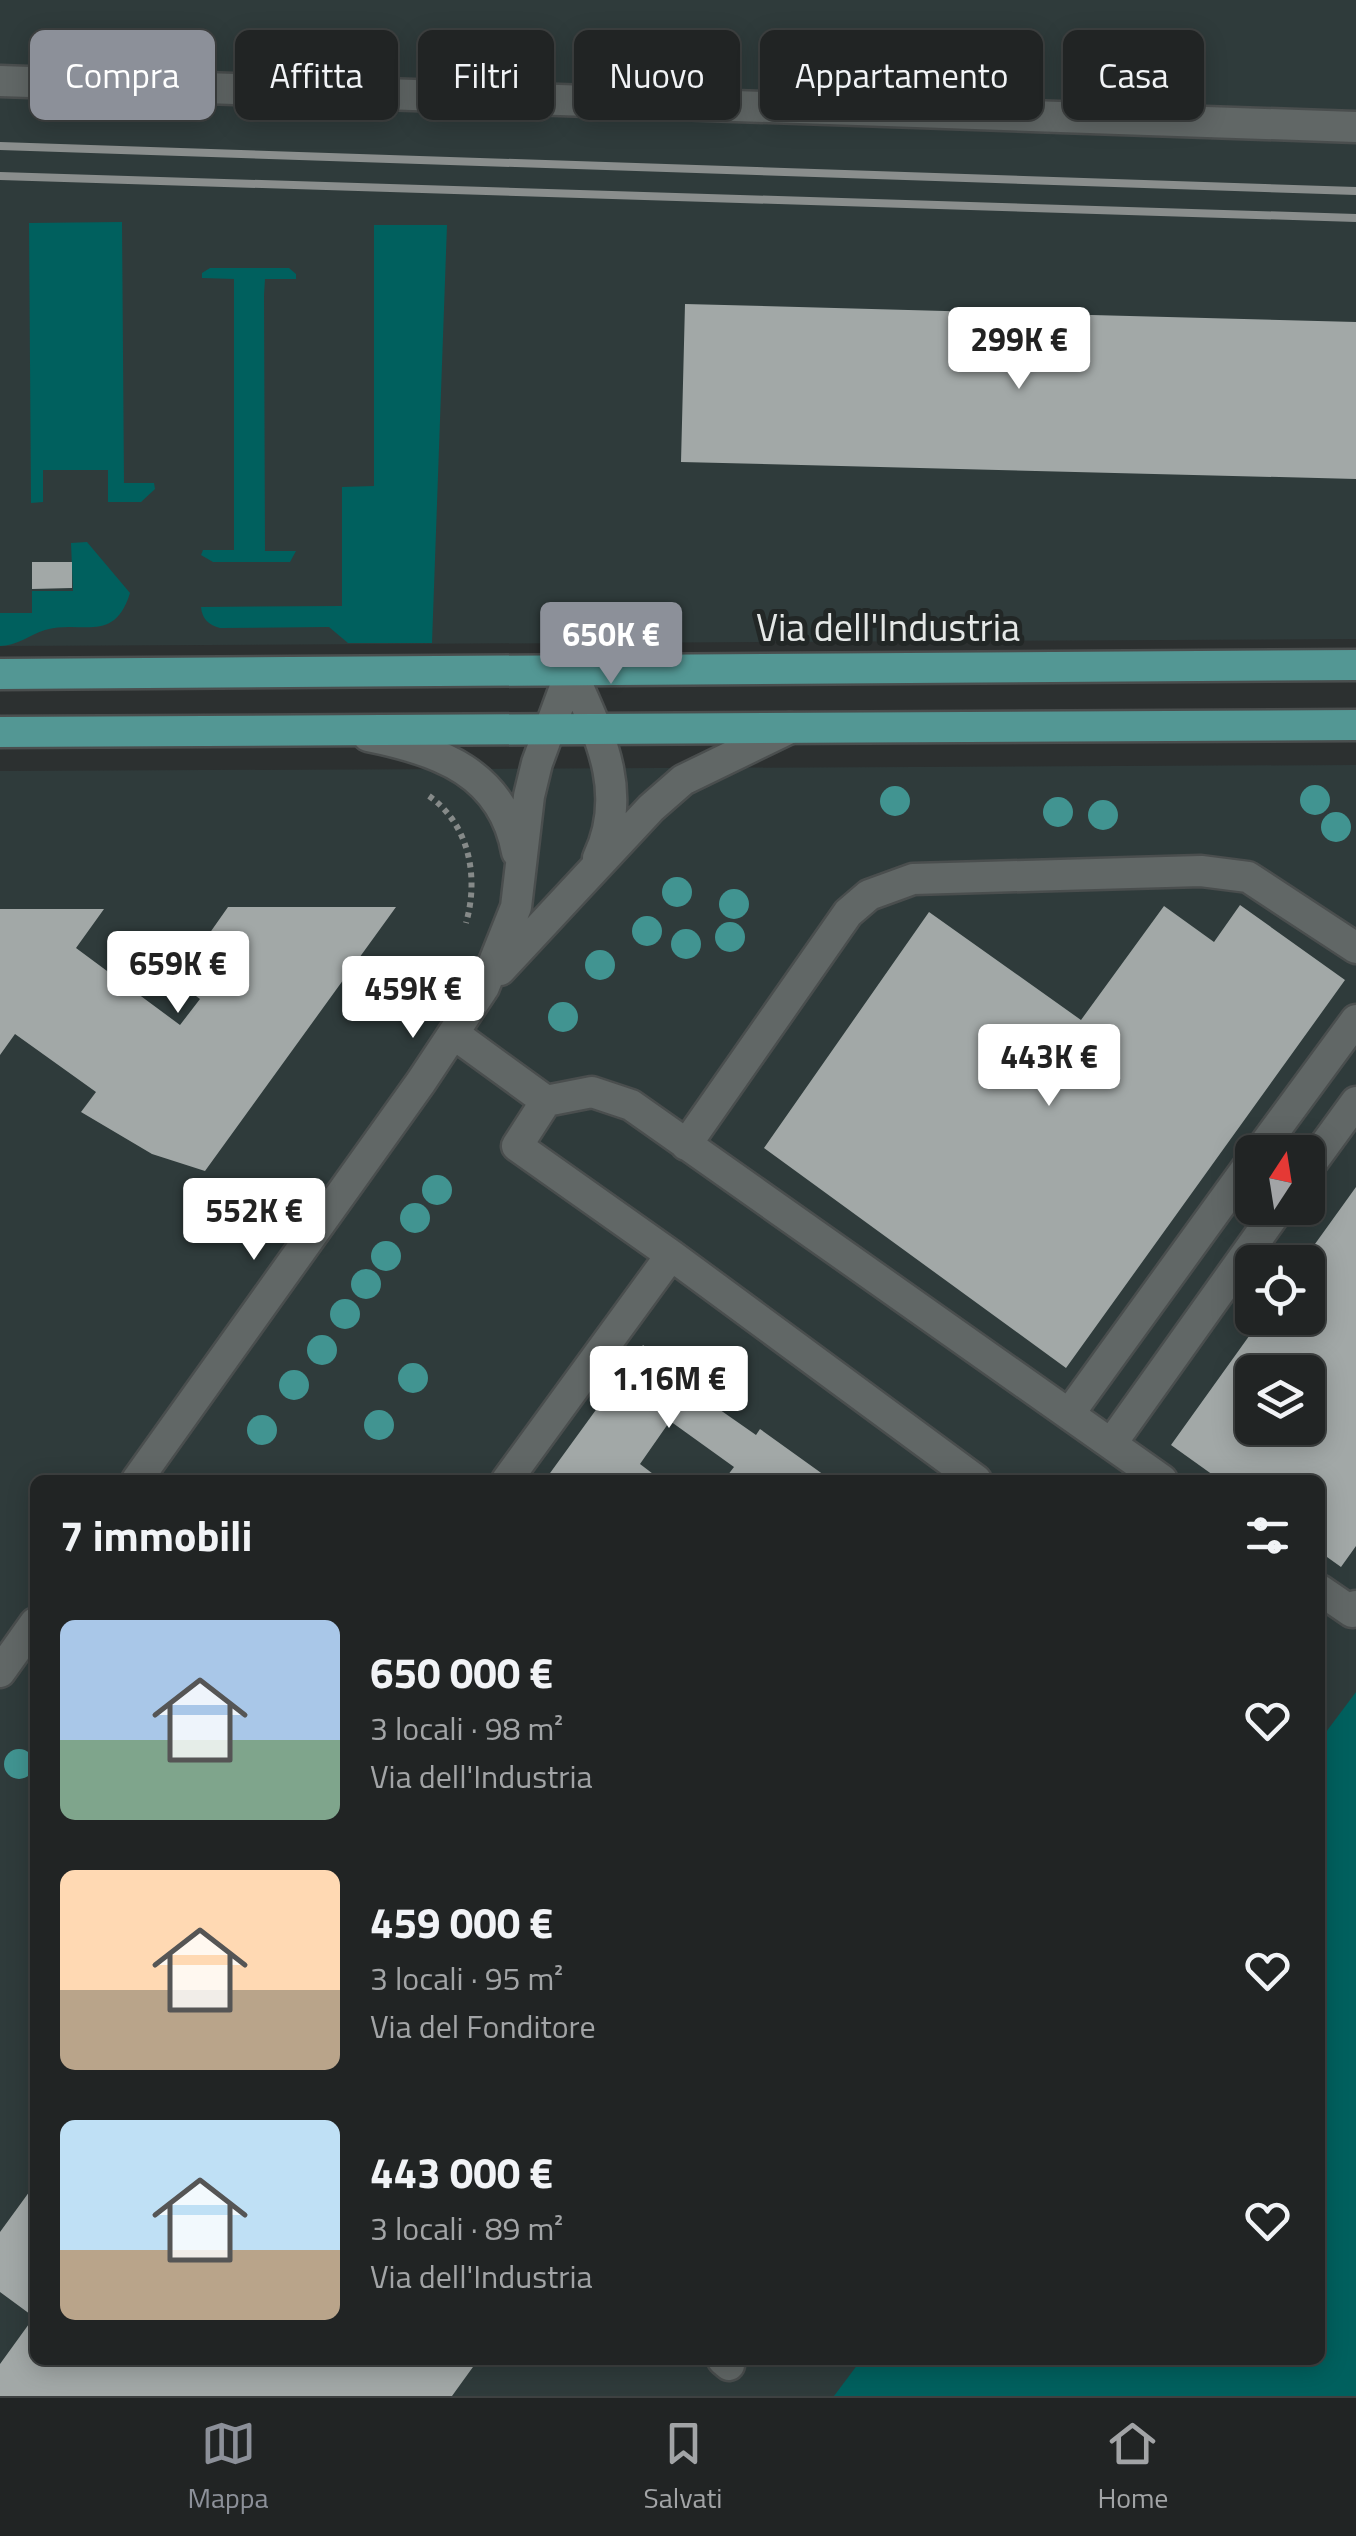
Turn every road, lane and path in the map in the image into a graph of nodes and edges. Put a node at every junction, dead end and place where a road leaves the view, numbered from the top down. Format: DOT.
graph roads {
  1 [pos="0,82"];
  2 [pos="1356,127"];
  3 [pos="1356,665"];
  4 [pos="570,670"];
  5 [pos="0,674"];
  6 [pos="1356,725"];
  7 [pos="793,726"];
  8 [pos="548,728"];
  9 [pos="596,728"];
  10 [pos="336,730"];
  11 [pos="0,732"];
  12 [pos="420,790"];
  13 [pos="593,870"];
  14 [pos="522,878"];
  15 [pos="466,924"];
  16 [pos="1356,948"];
  17 [pos="484,987"];
  18 [pos="1356,1020"];
  19 [pos="454,1034"];
  20 [pos="546,1101"];
  21 [pos="1356,1102"];
  22 [pos="1271,1135"];
  23 [pos="686,1145"];
  24 [pos="1325,1145"];
  25 [pos="1235,1185"];
  26 [pos="1266,1225"];
  27 [pos="672,1255"];
  28 [pos="1070,1414"];
  29 [pos="1111,1444"];
  30 [pos="141,1475"];
  31 [pos="512,1475"];
  32 [pos="969,1475"];
  33 [pos="1155,1475"];
  34 [pos="1325,1593"];
  35 [pos="1356,1606"];
  36 [pos="30,1640"];
  37 [pos="0,1672"];
  1 -- 2 [label="street"];
  3 -- 4 [label="main road, Via dell'Industria"];
  4 -- 5 [label="main road, Via dell'Industria"];
  4 -- 8 [label="street"];
  4 -- 9 [label="street"];
  6 -- 7 [label="main road"];
  7 -- 9 [label="main road"];
  7 -- 13 [label="street"];
  8 -- 9 [label="main road"];
  8 -- 10 [label="main road"];
  8 -- 14 [label="street"];
  9 -- 13 [label="street"];
  10 -- 11 [label="main road"];
  10 -- 14 [label="street"];
  12 -- 15 [label="path"];
  13 -- 17 [label="street"];
  14 -- 17 [label="street"];
  16 -- 23 [label="street"];
  17 -- 19 [label="street"];
  18 -- 22 [label="street"];
  19 -- 20 [label="street"];
  19 -- 30 [label="street"];
  20 -- 23 [label="street"];
  20 -- 27 [label="street"];
  21 -- 24 [label="street"];
  23 -- 28 [label="street"];
  25 -- 28 [label="street"];
  26 -- 29 [label="street"];
  27 -- 31 [label="street"];
  27 -- 32 [label="street"];
  28 -- 29 [label="street"];
  29 -- 33 [label="street"];
  34 -- 35 [label="street"];
  36 -- 37 [label="street"];
}
